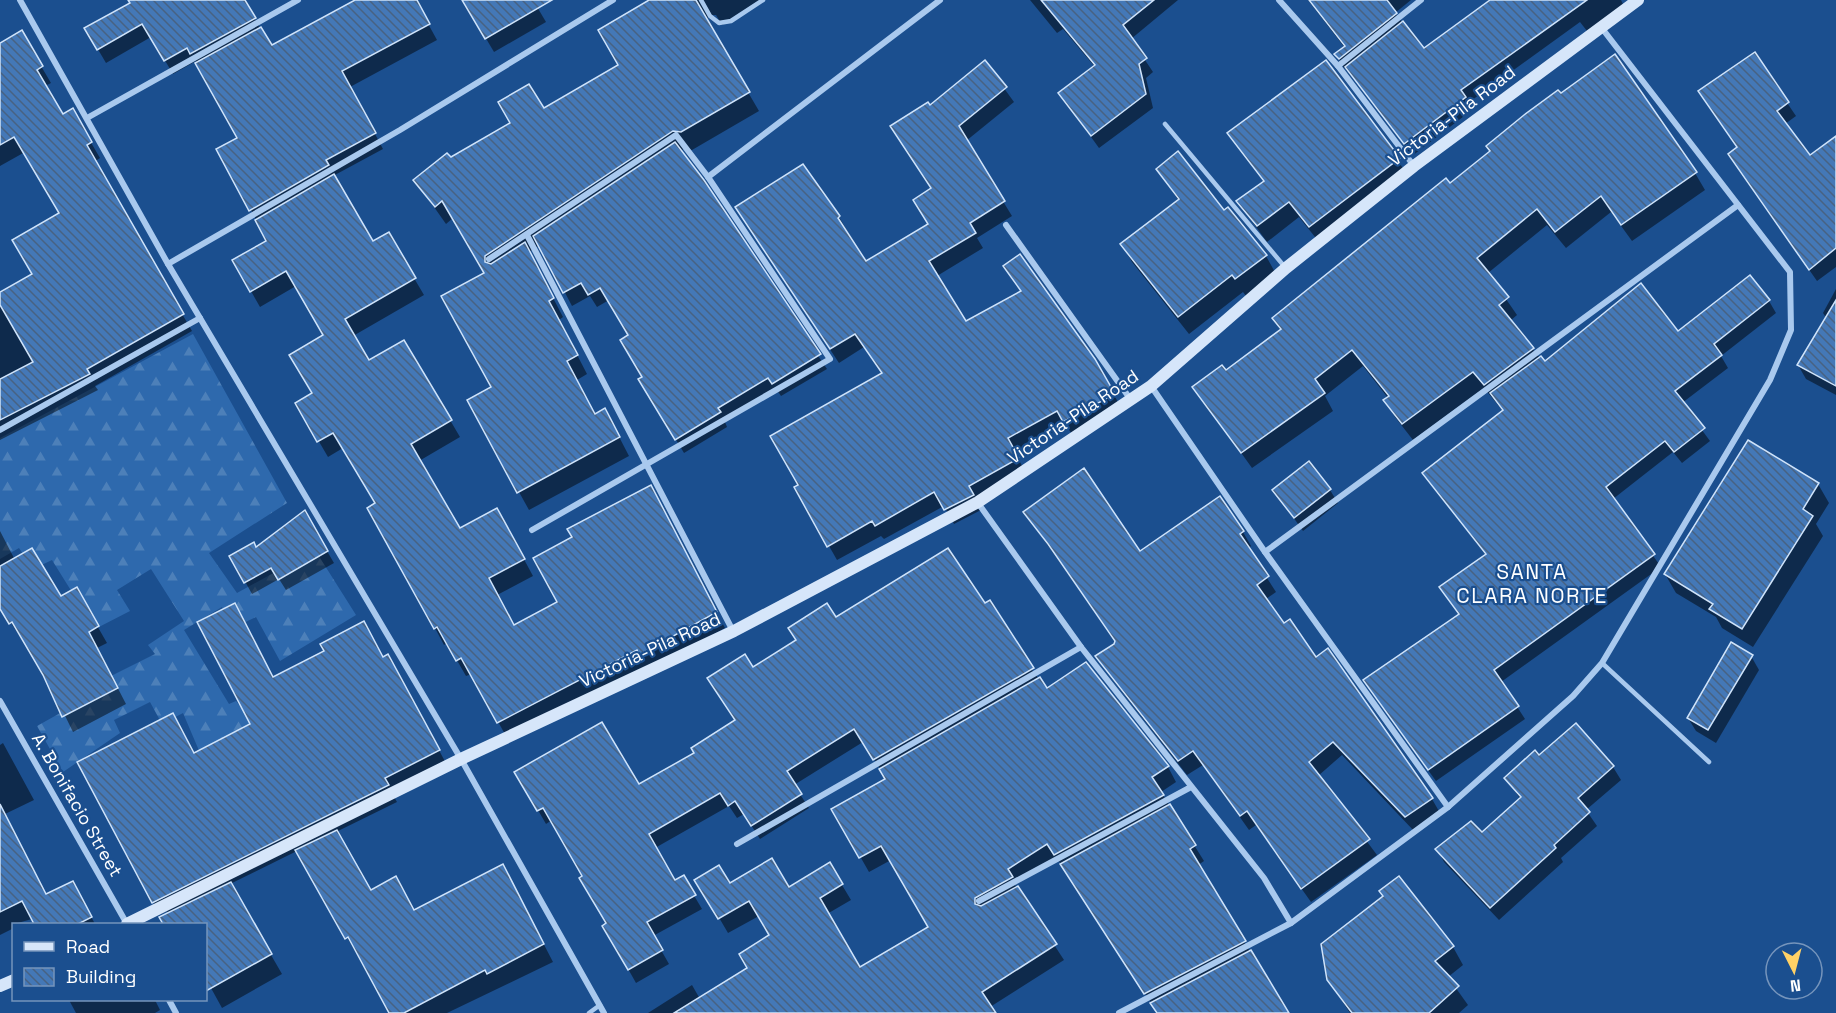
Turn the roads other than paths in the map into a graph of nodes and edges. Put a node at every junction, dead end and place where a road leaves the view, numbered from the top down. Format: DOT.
graph roads {
  1 [pos="20,0"];
  2 [pos="298,0"];
  3 [pos="613,0"];
  4 [pos="701,0"];
  5 [pos="763,0"];
  6 [pos="940,0"];
  7 [pos="1279,0"];
  8 [pos="1421,0"];
  9 [pos="1638,0"];
  10 [pos="1600,26"];
  11 [pos="1338,66"];
  12 [pos="87,118"];
  13 [pos="1166,124"];
  14 [pos="1414,166"];
  15 [pos="708,177"];
  16 [pos="1738,205"];
  17 [pos="1006,225"];
  18 [pos="527,235"];
  19 [pos="489,259"];
  20 [pos="168,264"];
  21 [pos="1286,268"];
  22 [pos="200,318"];
  23 [pos="1151,386"];
  24 [pos="1132,401"];
  25 [pos="0,430"];
  26 [pos="648,464"];
  27 [pos="978,502"];
  28 [pos="532,530"];
  29 [pos="1265,552"];
  30 [pos="734,631"];
  31 [pos="1081,647"];
  32 [pos="1602,663"];
  33 [pos="0,701"];
  34 [pos="461,759"];
  35 [pos="1709,762"];
  36 [pos="1191,787"];
  37 [pos="1448,807"];
  38 [pos="736,844"];
  39 [pos="980,901"];
  40 [pos="127,923"];
  41 [pos="130,923"];
  42 [pos="1291,923"];
  43 [pos="600,1005"];
  44 [pos="589,1013"];
  45 [pos="604,1013"];
  46 [pos="1119,1013"];
  1 -- 12 [label="street"];
  2 -- 12 [label="street"];
  3 -- 20 [label="street"];
  4 -- 5 [label="lane"];
  6 -- 15 [label="street"];
  7 -- 11 [label="street"];
  8 -- 11 [label="street"];
  9 -- 10 [label="main road, Victoria-Pila Road"];
  10 -- 14 [label="main road, Victoria-Pila Road"];
  10 -- 16 [label="street"];
  11 -- 14 [label="street"];
  12 -- 20 [label="street"];
  13 -- 21 [label="lane"];
  14 -- 21 [label="main road, Victoria-Pila Road"];
  15 -- 18 [label="street"];
  15 -- 26 [label="street"];
  16 -- 29 [label="street"];
  16 -- 32 [label="street"];
  17 -- 24 [label="street"];
  18 -- 19 [label="street"];
  18 -- 26 [label="street"];
  20 -- 22 [label="street"];
  21 -- 23 [label="main road, Victoria-Pila Road"];
  22 -- 25 [label="street"];
  22 -- 34 [label="street"];
  23 -- 24 [label="main road, Victoria-Pila Road"];
  23 -- 29 [label="street"];
  24 -- 27 [label="main road, Victoria-Pila Road"];
  26 -- 28 [label="street"];
  26 -- 30 [label="street"];
  27 -- 30 [label="main road, Victoria-Pila Road"];
  27 -- 31 [label="street"];
  29 -- 37 [label="street"];
  30 -- 34 [label="main road, Victoria-Pila Road"];
  31 -- 36 [label="street"];
  31 -- 38 [label="street"];
  32 -- 35 [label="lane"];
  32 -- 37 [label="street"];
  33 -- 40 [label="street, A. Bonifacio Street"];
  34 -- 41 [label="main road, Victoria-Pila Road"];
  34 -- 43 [label="street"];
  36 -- 39 [label="street"];
  36 -- 42 [label="street"];
  37 -- 42 [label="street"];
  42 -- 46 [label="street"];
  43 -- 44 [label="lane"];
  43 -- 45 [label="street"];
}
